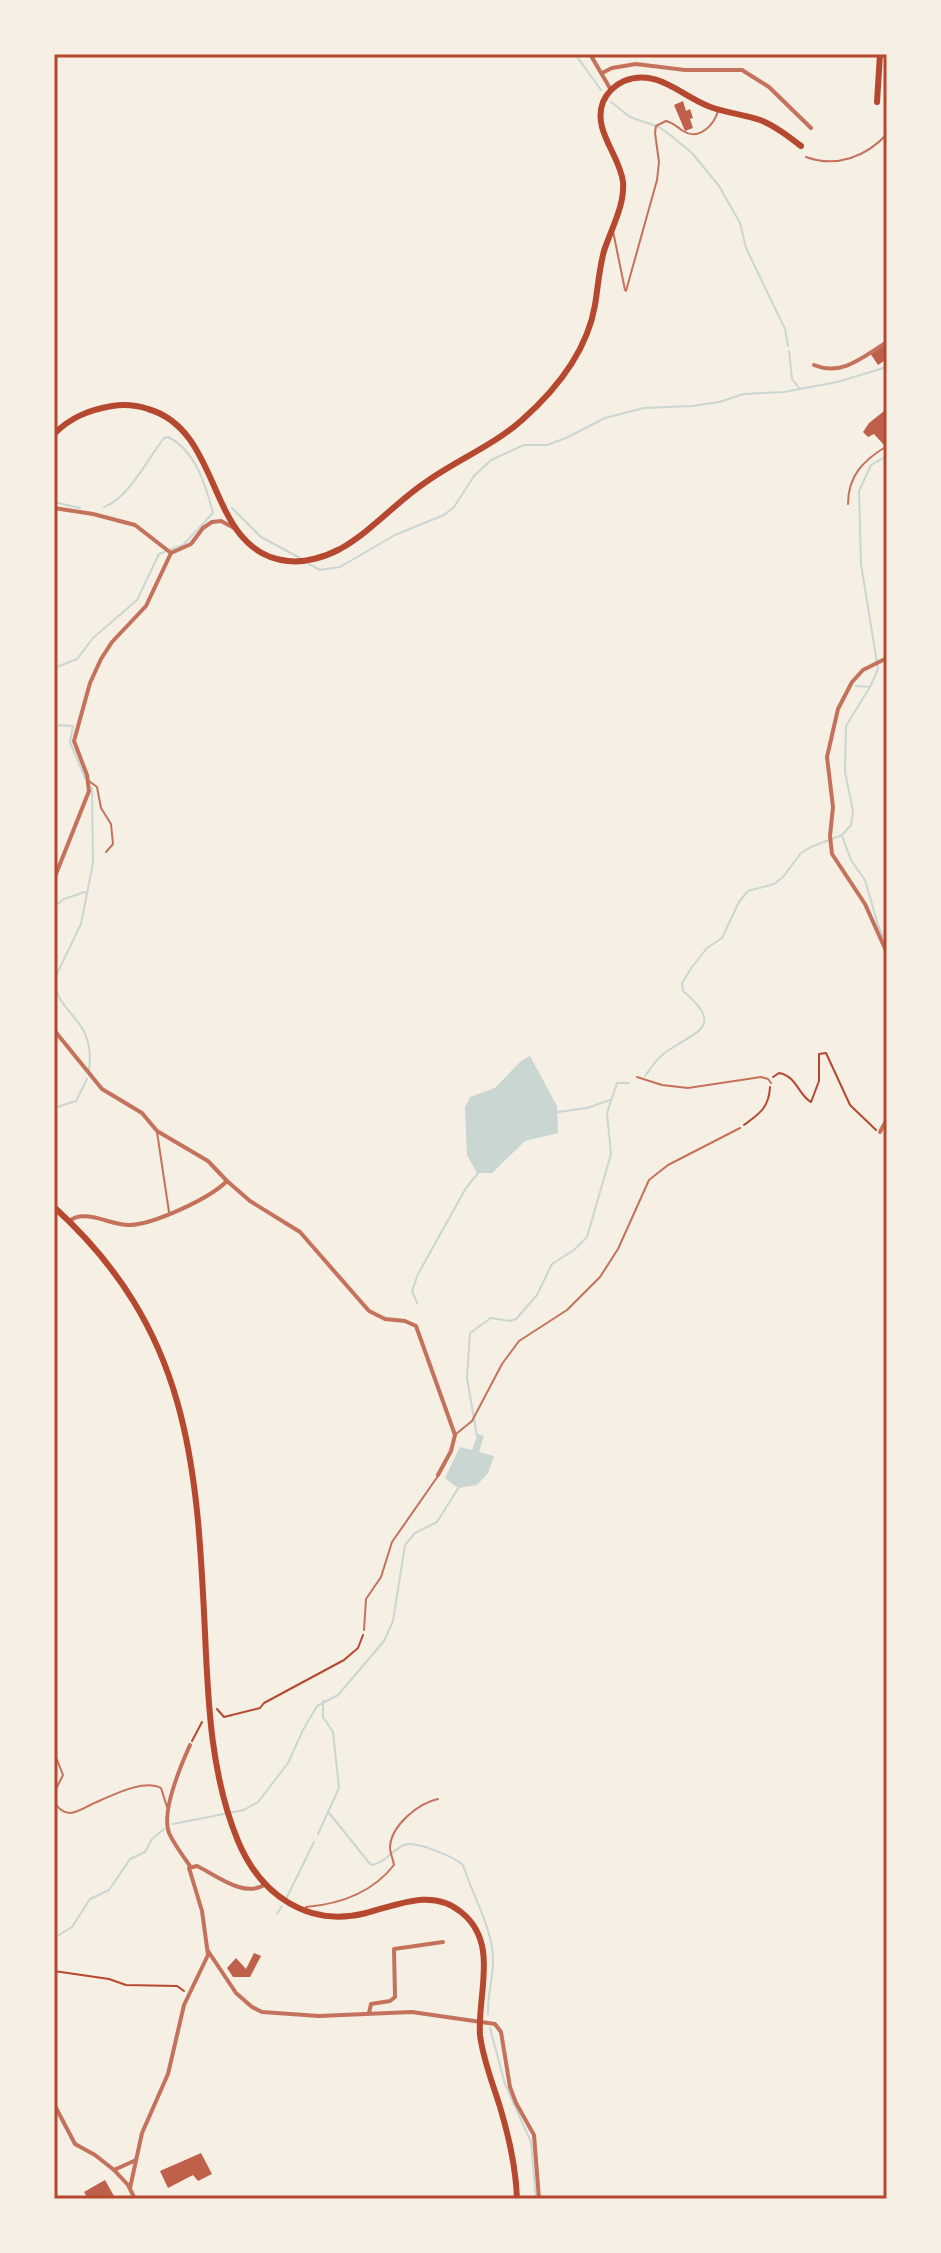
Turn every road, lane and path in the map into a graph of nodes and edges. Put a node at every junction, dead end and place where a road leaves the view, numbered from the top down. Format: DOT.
graph roads {
  1 [pos="590,54"];
  2 [pos="880,54"];
  3 [pos="602,73"];
  4 [pos="611,90"];
  5 [pos="877,102"];
  6 [pos="719,110"];
  7 [pos="811,128"];
  8 [pos="887,134"];
  9 [pos="801,146"];
  10 [pos="806,157"];
  11 [pos="611,230"];
  12 [pos="887,342"];
  13 [pos="814,365"];
  14 [pos="54,434"];
  15 [pos="887,446"];
  16 [pos="223,503"];
  17 [pos="848,504"];
  18 [pos="54,508"];
  19 [pos="217,520"];
  20 [pos="236,529"];
  21 [pos="171,553"];
  22 [pos="887,658"];
  23 [pos="89,781"];
  24 [pos="106,852"];
  25 [pos="54,879"];
  26 [pos="887,953"];
  27 [pos="54,1030"];
  28 [pos="637,1077"];
  29 [pos="771,1083"];
  30 [pos="887,1119"];
  31 [pos="740,1128"];
  32 [pos="872,1128"];
  33 [pos="157,1131"];
  34 [pos="880,1132"];
  35 [pos="887,1135"];
  36 [pos="227,1181"];
  37 [pos="54,1207"];
  38 [pos="169,1212"];
  39 [pos="69,1221"];
  40 [pos="455,1435"];
  41 [pos="438,1475"];
  42 [pos="364,1630"];
  43 [pos="208,1715"];
  44 [pos="224,1717"];
  45 [pos="190,1745"];
  46 [pos="54,1752"];
  47 [pos="54,1793"];
  48 [pos="438,1799"];
  49 [pos="54,1802"];
  50 [pos="168,1812"];
  51 [pos="190,1866"];
  52 [pos="264,1885"];
  53 [pos="297,1908"];
  54 [pos="443,1942"];
  55 [pos="208,1951"];
  56 [pos="204,1966"];
  57 [pos="219,1969"];
  58 [pos="54,1971"];
  59 [pos="188,1997"];
  60 [pos="369,2013"];
  61 [pos="479,2021"];
  62 [pos="54,2104"];
  63 [pos="54,2115"];
  64 [pos="64,2120"];
  65 [pos="136,2160"];
  66 [pos="114,2170"];
  67 [pos="130,2188"];
  68 [pos="135,2199"];
  69 [pos="517,2199"];
  70 [pos="539,2199"];
  1 -- 3 [label="street"];
  2 -- 5 [label="main road"];
  3 -- 4 [label="street"];
  3 -- 7 [label="street"];
  4 -- 6 [label="main road"];
  4 -- 11 [label="main road"];
  6 -- 9 [label="main road"];
  6 -- 11 [label="lane"];
  8 -- 10 [label="lane"];
  11 -- 20 [label="main road"];
  12 -- 13 [label="street"];
  14 -- 16 [label="main road"];
  15 -- 17 [label="lane"];
  16 -- 19 [label="street"];
  16 -- 20 [label="main road"];
  18 -- 21 [label="street"];
  19 -- 20 [label="street"];
  19 -- 21 [label="street"];
  21 -- 23 [label="street"];
  22 -- 26 [label="street"];
  23 -- 24 [label="lane"];
  23 -- 25 [label="street"];
  27 -- 33 [label="street"];
  28 -- 29 [label="lane"];
  29 -- 31 [label="path"];
  29 -- 32 [label="path"];
  30 -- 34 [label="street"];
  31 -- 40 [label="lane"];
  33 -- 36 [label="street"];
  33 -- 38 [label="lane"];
  34 -- 35 [label="lane"];
  36 -- 38 [label="street"];
  36 -- 40 [label="street"];
  37 -- 39 [label="main road"];
  38 -- 39 [label="street"];
  39 -- 43 [label="main road"];
  40 -- 41 [label="street"];
  41 -- 42 [label="lane"];
  42 -- 44 [label="path"];
  43 -- 45 [label="path"];
  43 -- 52 [label="main road"];
  45 -- 50 [label="street"];
  46 -- 47 [label="lane"];
  48 -- 53 [label="lane"];
  49 -- 50 [label="lane"];
  50 -- 51 [label="street"];
  51 -- 52 [label="street"];
  51 -- 55 [label="street"];
  52 -- 53 [label="main road"];
  53 -- 61 [label="main road"];
  54 -- 60 [label="street"];
  55 -- 56 [label="street"];
  55 -- 57 [label="street"];
  56 -- 57 [label="street"];
  56 -- 59 [label="street"];
  57 -- 60 [label="street"];
  58 -- 59 [label="path"];
  59 -- 65 [label="street"];
  60 -- 61 [label="street"];
  61 -- 69 [label="main road"];
  61 -- 70 [label="street"];
  62 -- 64 [label="street"];
  63 -- 64 [label="lane"];
  64 -- 66 [label="street"];
  65 -- 66 [label="street"];
  65 -- 67 [label="street"];
  66 -- 67 [label="street"];
  67 -- 68 [label="street"];
}
